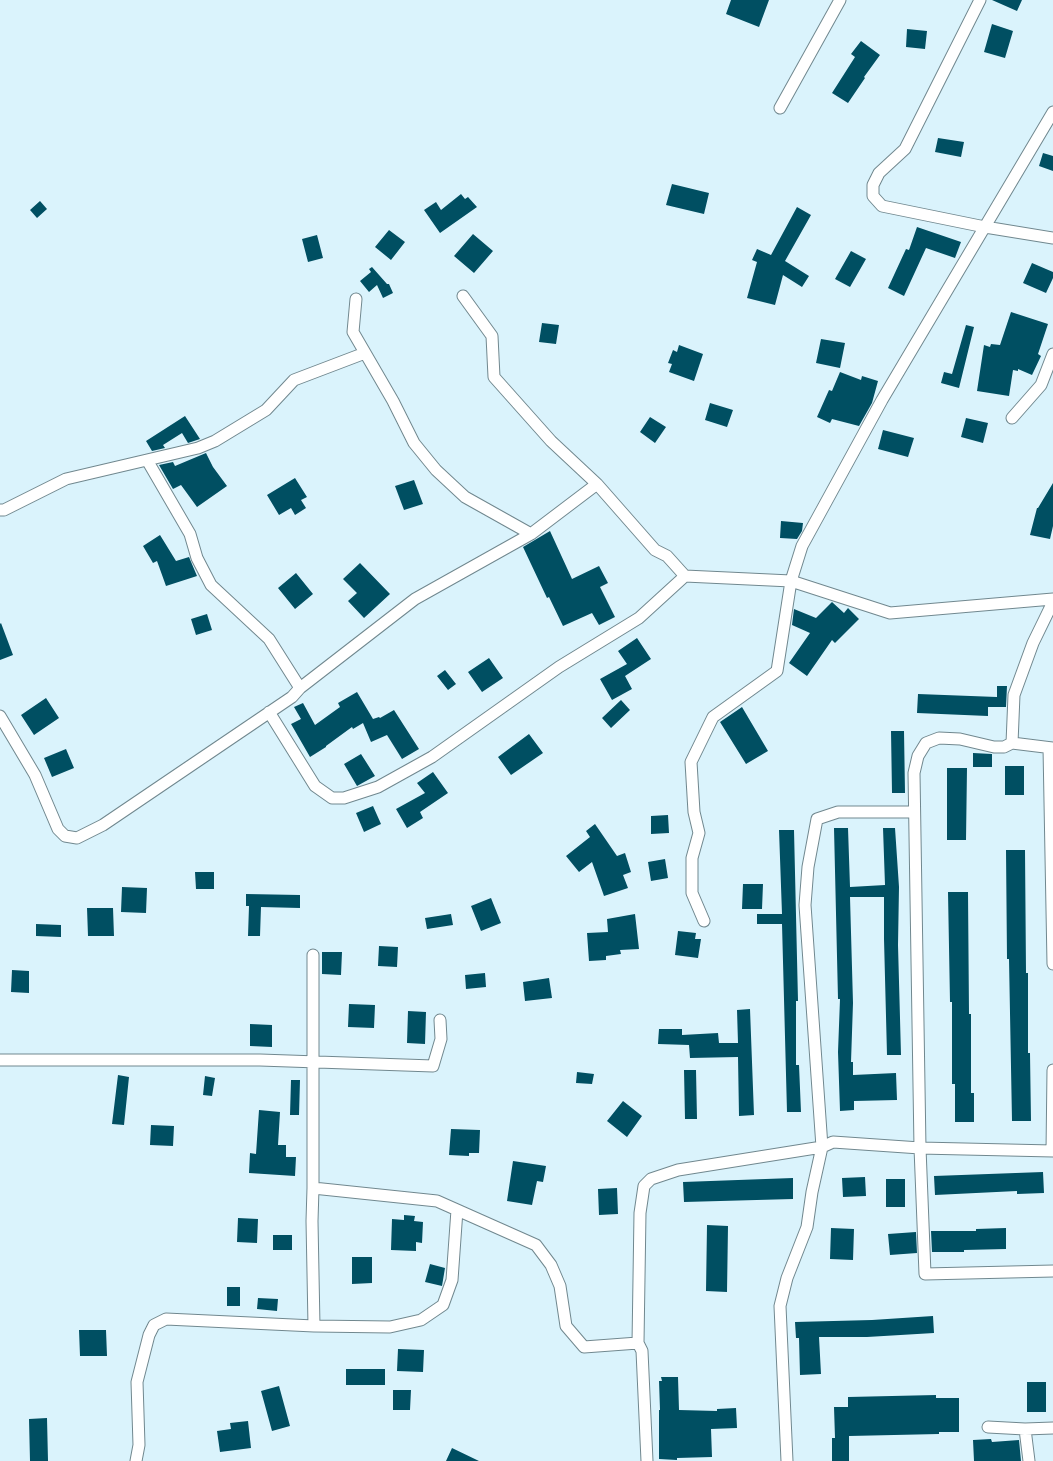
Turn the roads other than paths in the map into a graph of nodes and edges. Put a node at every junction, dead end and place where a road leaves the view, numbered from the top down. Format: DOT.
graph roads {
  1 [pos="840,0"];
  2 [pos="980,0"];
  3 [pos="780,108"];
  4 [pos="1053,112"];
  5 [pos="985,227"];
  6 [pos="1053,238"];
  7 [pos="463,296"];
  8 [pos="356,299"];
  9 [pos="365,353"];
  10 [pos="1053,354"];
  11 [pos="1012,418"];
  12 [pos="147,460"];
  13 [pos="596,484"];
  14 [pos="0,510"];
  15 [pos="531,534"];
  16 [pos="685,576"];
  17 [pos="791,581"];
  18 [pos="1053,600"];
  19 [pos="300,688"];
  20 [pos="269,712"];
  21 [pos="0,716"];
  22 [pos="1012,743"];
  23 [pos="1051,748"];
  24 [pos="914,812"];
  25 [pos="704,921"];
  26 [pos="313,955"];
  27 [pos="1053,964"];
  28 [pos="440,1020"];
  29 [pos="0,1060"];
  30 [pos="314,1061"];
  31 [pos="1053,1070"];
  32 [pos="822,1147"];
  33 [pos="920,1148"];
  34 [pos="1052,1151"];
  35 [pos="313,1188"];
  36 [pos="457,1210"];
  37 [pos="1053,1271"];
  38 [pos="314,1326"];
  39 [pos="638,1343"];
  40 [pos="988,1427"];
  41 [pos="1053,1428"];
  42 [pos="1025,1429"];
  43 [pos="136,1461"];
  44 [pos="647,1461"];
  45 [pos="787,1461"];
  46 [pos="1029,1461"];
  1 -- 3 [label="street"];
  2 -- 5 [label="street"];
  4 -- 5 [label="street"];
  5 -- 6 [label="street"];
  5 -- 17 [label="street"];
  7 -- 13 [label="street"];
  8 -- 9 [label="street"];
  9 -- 12 [label="street"];
  9 -- 15 [label="street"];
  10 -- 11 [label="street"];
  12 -- 14 [label="street"];
  12 -- 19 [label="street"];
  13 -- 15 [label="street"];
  13 -- 16 [label="street"];
  15 -- 19 [label="street"];
  16 -- 17 [label="street"];
  16 -- 20 [label="street"];
  17 -- 18 [label="street"];
  17 -- 25 [label="street"];
  18 -- 22 [label="street"];
  19 -- 20 [label="street"];
  20 -- 21 [label="street"];
  22 -- 23 [label="street"];
  22 -- 24 [label="street"];
  23 -- 27 [label="street"];
  24 -- 32 [label="street"];
  24 -- 33 [label="street"];
  26 -- 30 [label="street"];
  28 -- 30 [label="street"];
  29 -- 30 [label="street"];
  30 -- 35 [label="street"];
  31 -- 34 [label="street"];
  32 -- 33 [label="street"];
  32 -- 39 [label="street"];
  32 -- 45 [label="street"];
  33 -- 34 [label="street"];
  33 -- 37 [label="street"];
  35 -- 36 [label="street"];
  35 -- 38 [label="street"];
  36 -- 38 [label="street"];
  36 -- 39 [label="street"];
  38 -- 43 [label="street"];
  39 -- 44 [label="street"];
  40 -- 42 [label="street"];
  41 -- 42 [label="street"];
  42 -- 46 [label="street"];
}
